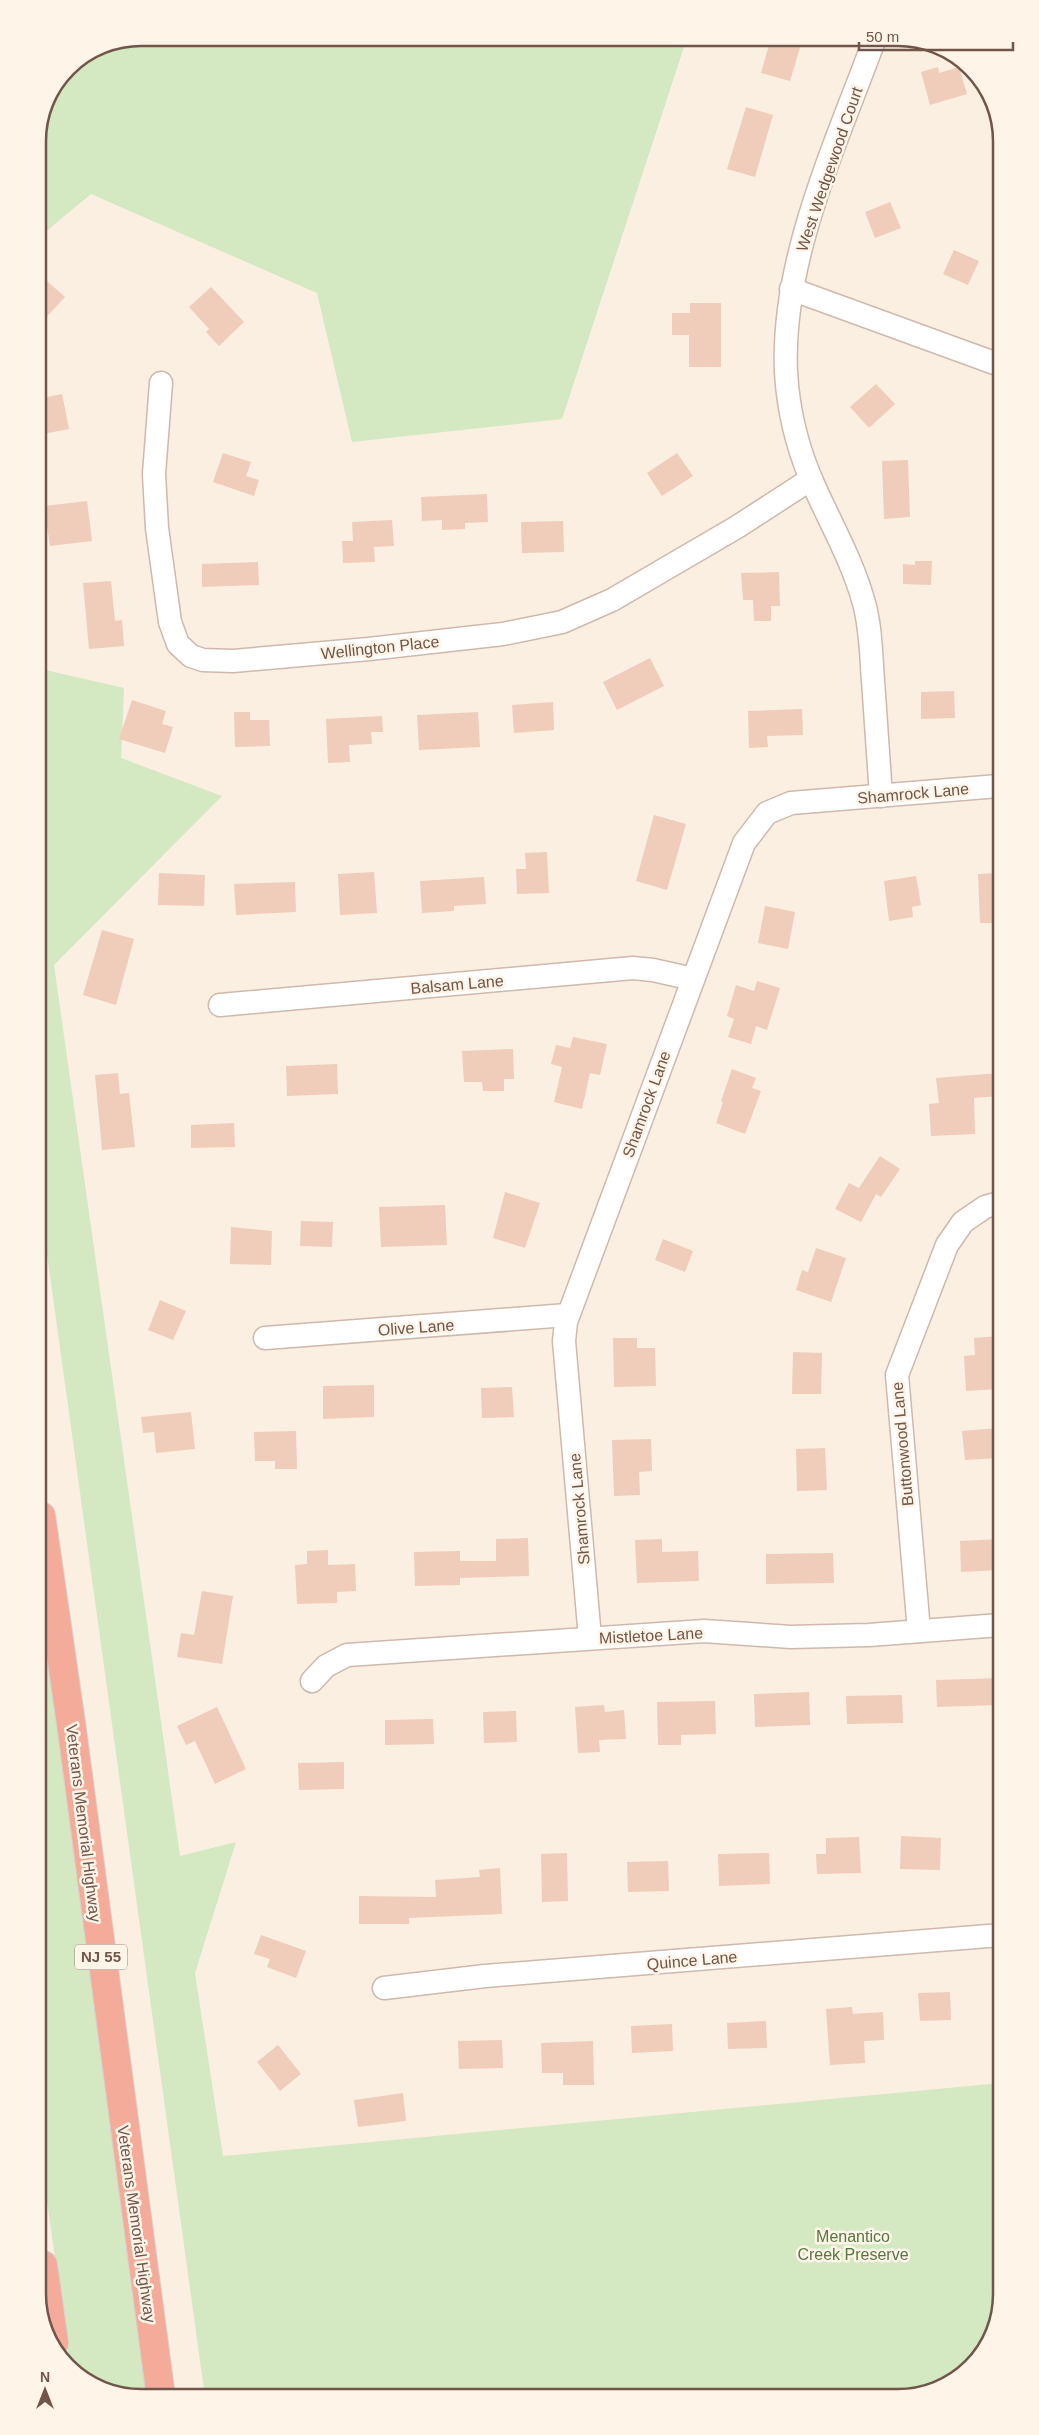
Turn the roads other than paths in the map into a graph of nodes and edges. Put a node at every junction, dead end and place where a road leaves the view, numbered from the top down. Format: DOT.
graph roads {
  1 [pos="872,46"];
  2 [pos="792,289"];
  3 [pos="993,363"];
  4 [pos="161,383"];
  5 [pos="811,479"];
  6 [pos="993,786"];
  7 [pos="881,796"];
  8 [pos="693,979"];
  9 [pos="220,1005"];
  10 [pos="993,1204"];
  11 [pos="567,1315"];
  12 [pos="265,1338"];
  13 [pos="46,1551"];
  14 [pos="993,1626"];
  15 [pos="919,1631"];
  16 [pos="590,1638"];
  17 [pos="312,1681"];
  18 [pos="993,1936"];
  19 [pos="384,1988"];
  20 [pos="46,2286"];
  21 [pos="52,2327"];
  22 [pos="160,2389"];
  1 -- 2 [label="street, West Wedgewood Court"];
  2 -- 3 [label="street"];
  2 -- 5 [label="street, West Wedgewood Court"];
  4 -- 5 [label="street, Wellington Place"];
  5 -- 7 [label="street, West Wedgewood Court"];
  6 -- 7 [label="street, Shamrock Lane"];
  7 -- 8 [label="street, Shamrock Lane"];
  8 -- 9 [label="street, Balsam Lane"];
  8 -- 11 [label="street, Shamrock Lane"];
  10 -- 15 [label="street, Buttonwood Lane"];
  11 -- 12 [label="street, Olive Lane"];
  11 -- 16 [label="street, Shamrock Lane"];
  13 -- 22 [label="highway, Veterans Memorial Highway / NJ 55"];
  14 -- 15 [label="street, Mistletoe Lane"];
  15 -- 16 [label="street, Mistletoe Lane"];
  16 -- 17 [label="street, Mistletoe Lane"];
  18 -- 19 [label="street, Quince Lane"];
  20 -- 21 [label="highway"];
}
